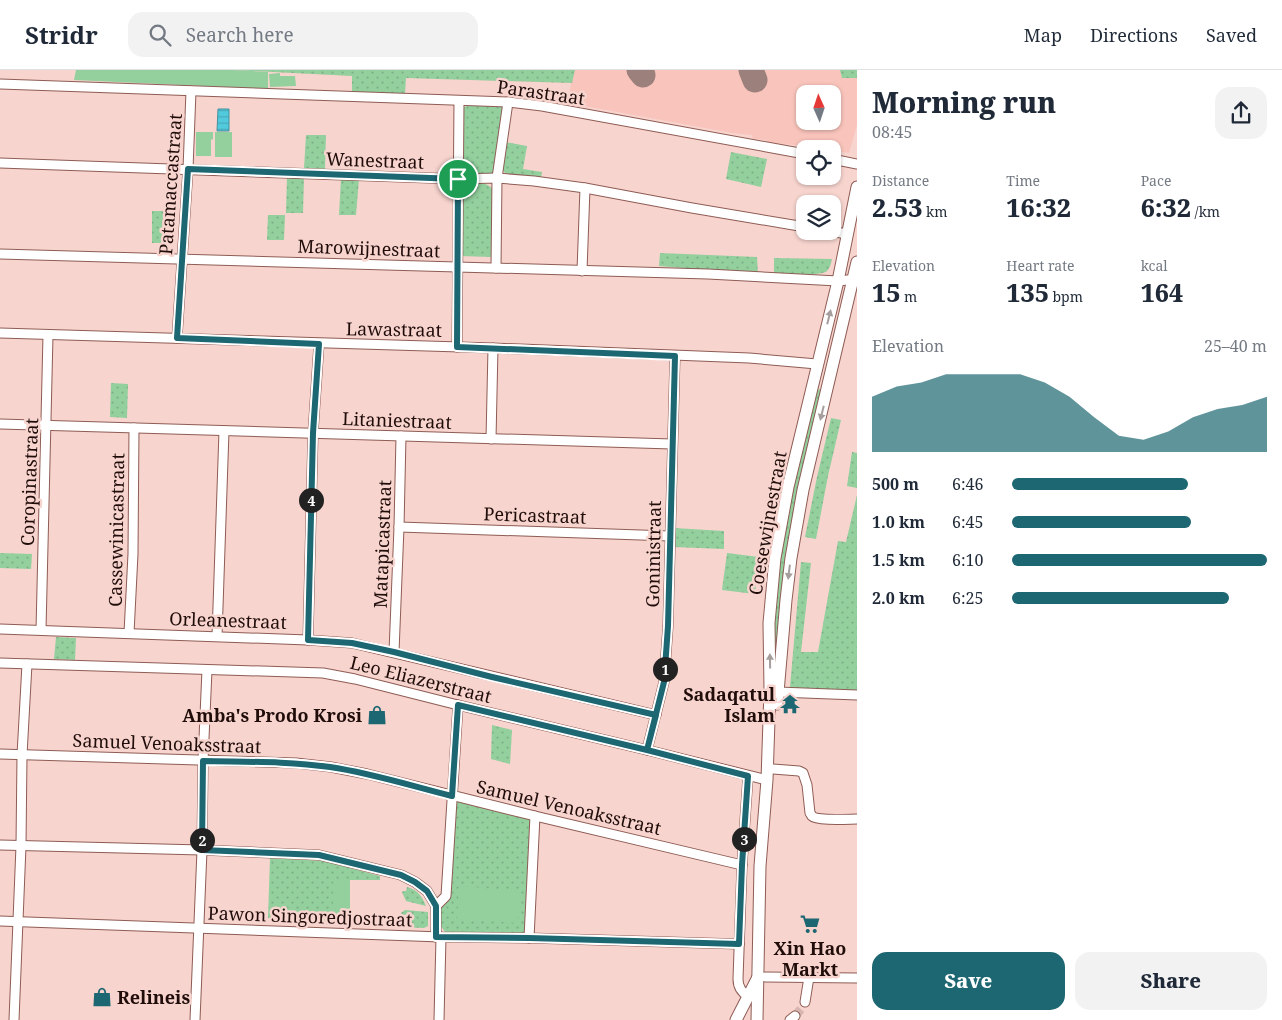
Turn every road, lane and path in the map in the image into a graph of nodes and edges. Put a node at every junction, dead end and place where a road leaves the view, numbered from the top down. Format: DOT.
graph roads {
  1 [pos="0,84"];
  2 [pos="192,92"];
  3 [pos="459,101"];
  4 [pos="508,102"];
  5 [pos="796,152"];
  6 [pos="841,161"];
  7 [pos="0,163"];
  8 [pos="857,164"];
  9 [pos="188,169"];
  10 [pos="498,178"];
  11 [pos="458,179"];
  12 [pos="857,187"];
  13 [pos="585,188"];
  14 [pos="796,225"];
  15 [pos="841,233"];
  16 [pos="847,234"];
  17 [pos="0,254"];
  18 [pos="181,258"];
  19 [pos="857,262"];
  20 [pos="458,266"];
  21 [pos="496,268"];
  22 [pos="582,271"];
  23 [pos="855,279"];
  24 [pos="838,281"];
  25 [pos="0,334"];
  26 [pos="48,335"];
  27 [pos="177,338"];
  28 [pos="319,344"];
  29 [pos="457,347"];
  30 [pos="493,348"];
  31 [pos="675,356"];
  32 [pos="818,364"];
  33 [pos="0,424"];
  34 [pos="47,426"];
  35 [pos="134,428"];
  36 [pos="224,431"];
  37 [pos="313,433"];
  38 [pos="401,436"];
  39 [pos="491,439"];
  40 [pos="672,444"];
  41 [pos="399,527"];
  42 [pos="670,536"];
  43 [pos="0,628"];
  44 [pos="41,630"];
  45 [pos="129,633"];
  46 [pos="217,636"];
  47 [pos="308,640"];
  48 [pos="394,652"];
  49 [pos="0,663"];
  50 [pos="27,664"];
  51 [pos="207,670"];
  52 [pos="778,692"];
  53 [pos="857,695"];
  54 [pos="458,705"];
  55 [pos="656,715"];
  56 [pos="647,750"];
  57 [pos="0,754"];
  58 [pos="22,755"];
  59 [pos="203,761"];
  60 [pos="773,769"];
  61 [pos="748,776"];
  62 [pos="767,780"];
  63 [pos="452,796"];
  64 [pos="535,816"];
  65 [pos="857,819"];
  66 [pos="0,845"];
  67 [pos="21,846"];
  68 [pos="202,850"];
  69 [pos="742,865"];
  70 [pos="436,906"];
  71 [pos="0,921"];
  72 [pos="17,922"];
  73 [pos="198,928"];
  74 [pos="439,937"];
  75 [pos="529,938"];
  76 [pos="739,944"];
  77 [pos="761,977"];
  78 [pos="809,977"];
  79 [pos="857,978"];
  80 [pos="748,996"];
  81 [pos="805,1002"];
  82 [pos="14,1020"];
  83 [pos="194,1020"];
  84 [pos="439,1020"];
  85 [pos="736,1020"];
  86 [pos="757,1020"];
  87 [pos="765,1020"];
  1 -- 2 [label="street, Parastraat"];
  2 -- 3 [label="street, Parastraat"];
  2 -- 9 [label="street, Patamaccastraat"];
  3 -- 4 [label="street, Parastraat"];
  3 -- 11 [label="street"];
  4 -- 5 [label="street, Parastraat"];
  4 -- 10 [label="street"];
  6 -- 8 [label="street"];
  7 -- 9 [label="street, Wanestraat"];
  9 -- 11 [label="street, Wanestraat"];
  9 -- 18 [label="street, Patamaccastraat"];
  10 -- 11 [label="street, Wanestraat"];
  10 -- 13 [label="street, Wanestraat"];
  10 -- 21 [label="street"];
  11 -- 20 [label="street"];
  12 -- 16 [label="main road, Coesewijnestraat"];
  13 -- 14 [label="street, Wanestraat"];
  13 -- 22 [label="street"];
  15 -- 16 [label="street"];
  16 -- 24 [label="main road, Coesewijnestraat"];
  17 -- 18 [label="street, Marowijnestraat"];
  18 -- 20 [label="street, Marowijnestraat"];
  18 -- 27 [label="street, Patamaccastraat"];
  19 -- 23 [label="main road, Coesewijnestraat"];
  20 -- 21 [label="street, Marowijnestraat"];
  20 -- 29 [label="street"];
  21 -- 22 [label="street, Marowijnestraat"];
  22 -- 24 [label="street, Marowijnestraat"];
  23 -- 24 [label="street, Marowijnestraat"];
  23 -- 52 [label="main road, Coesewijnestraat, one-way"];
  32 -- 24 [label="main road, Coesewijnestraat, one-way"];
  25 -- 26 [label="street, Lawastraat"];
  26 -- 27 [label="street, Lawastraat"];
  26 -- 34 [label="street, Coropinastraat"];
  27 -- 28 [label="street, Lawastraat"];
  28 -- 29 [label="street, Lawastraat"];
  28 -- 37 [label="street"];
  29 -- 30 [label="street, Lawastraat"];
  30 -- 31 [label="street, Lawastraat"];
  30 -- 39 [label="street"];
  31 -- 32 [label="street, Lawastraat"];
  31 -- 40 [label="street, Goninistraat"];
  62 -- 32 [label="main road, Coesewijnestraat, one-way"];
  33 -- 34 [label="street, Litaniestraat"];
  34 -- 35 [label="street, Litaniestraat"];
  34 -- 44 [label="street, Coropinastraat"];
  35 -- 36 [label="street, Litaniestraat"];
  35 -- 45 [label="street, Cassewinicastraat"];
  36 -- 37 [label="street, Litaniestraat"];
  36 -- 46 [label="street"];
  37 -- 38 [label="street, Litaniestraat"];
  37 -- 47 [label="street"];
  38 -- 39 [label="street, Litaniestraat"];
  38 -- 41 [label="street, Matapicastraat"];
  39 -- 40 [label="street, Litaniestraat"];
  40 -- 42 [label="street, Goninistraat"];
  41 -- 42 [label="street, Pericastraat"];
  41 -- 48 [label="street, Matapicastraat"];
  42 -- 55 [label="street, Goninistraat"];
  43 -- 44 [label="street, Orleanestraat"];
  44 -- 45 [label="street, Orleanestraat"];
  45 -- 46 [label="street, Orleanestraat"];
  46 -- 47 [label="street, Orleanestraat"];
  47 -- 48 [label="street, Orleanestraat"];
  48 -- 55 [label="street, Orleanestraat"];
  49 -- 50 [label="street, Leo Eliazerstraat"];
  50 -- 51 [label="street, Leo Eliazerstraat"];
  50 -- 58 [label="street"];
  51 -- 54 [label="street, Leo Eliazerstraat"];
  51 -- 59 [label="street"];
  52 -- 53 [label="street"];
  52 -- 60 [label="main road, Coesewijnestraat"];
  54 -- 56 [label="street, Leo Eliazerstraat"];
  54 -- 63 [label="street"];
  55 -- 56 [label="street, Goninistraat"];
  56 -- 61 [label="street, Leo Eliazerstraat"];
  57 -- 58 [label="street, Samuel Venoaksstraat"];
  58 -- 59 [label="street, Samuel Venoaksstraat"];
  58 -- 67 [label="street"];
  59 -- 63 [label="street, Samuel Venoaksstraat"];
  59 -- 68 [label="street"];
  60 -- 65 [label="street"];
  60 -- 77 [label="main road, Coesewijnestraat"];
  61 -- 62 [label="street, Leo Eliazerstraat"];
  61 -- 69 [label="street"];
  62 -- 77 [label="main road, Coesewijnestraat"];
  63 -- 64 [label="street, Samuel Venoaksstraat"];
  63 -- 70 [label="street"];
  64 -- 69 [label="street, Samuel Venoaksstraat"];
  64 -- 75 [label="street"];
  66 -- 67 [label="street"];
  67 -- 68 [label="street"];
  67 -- 72 [label="street"];
  68 -- 70 [label="street"];
  68 -- 73 [label="street"];
  69 -- 76 [label="street"];
  70 -- 74 [label="street"];
  71 -- 72 [label="street, Pawon Singoredjostraat"];
  72 -- 73 [label="street, Pawon Singoredjostraat"];
  72 -- 82 [label="street"];
  73 -- 74 [label="street, Pawon Singoredjostraat"];
  73 -- 83 [label="street"];
  74 -- 75 [label="street, Pawon Singoredjostraat"];
  74 -- 84 [label="street"];
  75 -- 76 [label="street, Pawon Singoredjostraat"];
  76 -- 80 [label="street"];
  77 -- 78 [label="street"];
  77 -- 80 [label="main road"];
  77 -- 86 [label="main road, Coesewijnestraat"];
  77 -- 87 [label="main road, Coesewijnestraat"];
  78 -- 79 [label="street"];
  78 -- 81 [label="street"];
  80 -- 85 [label="main road"];
}
